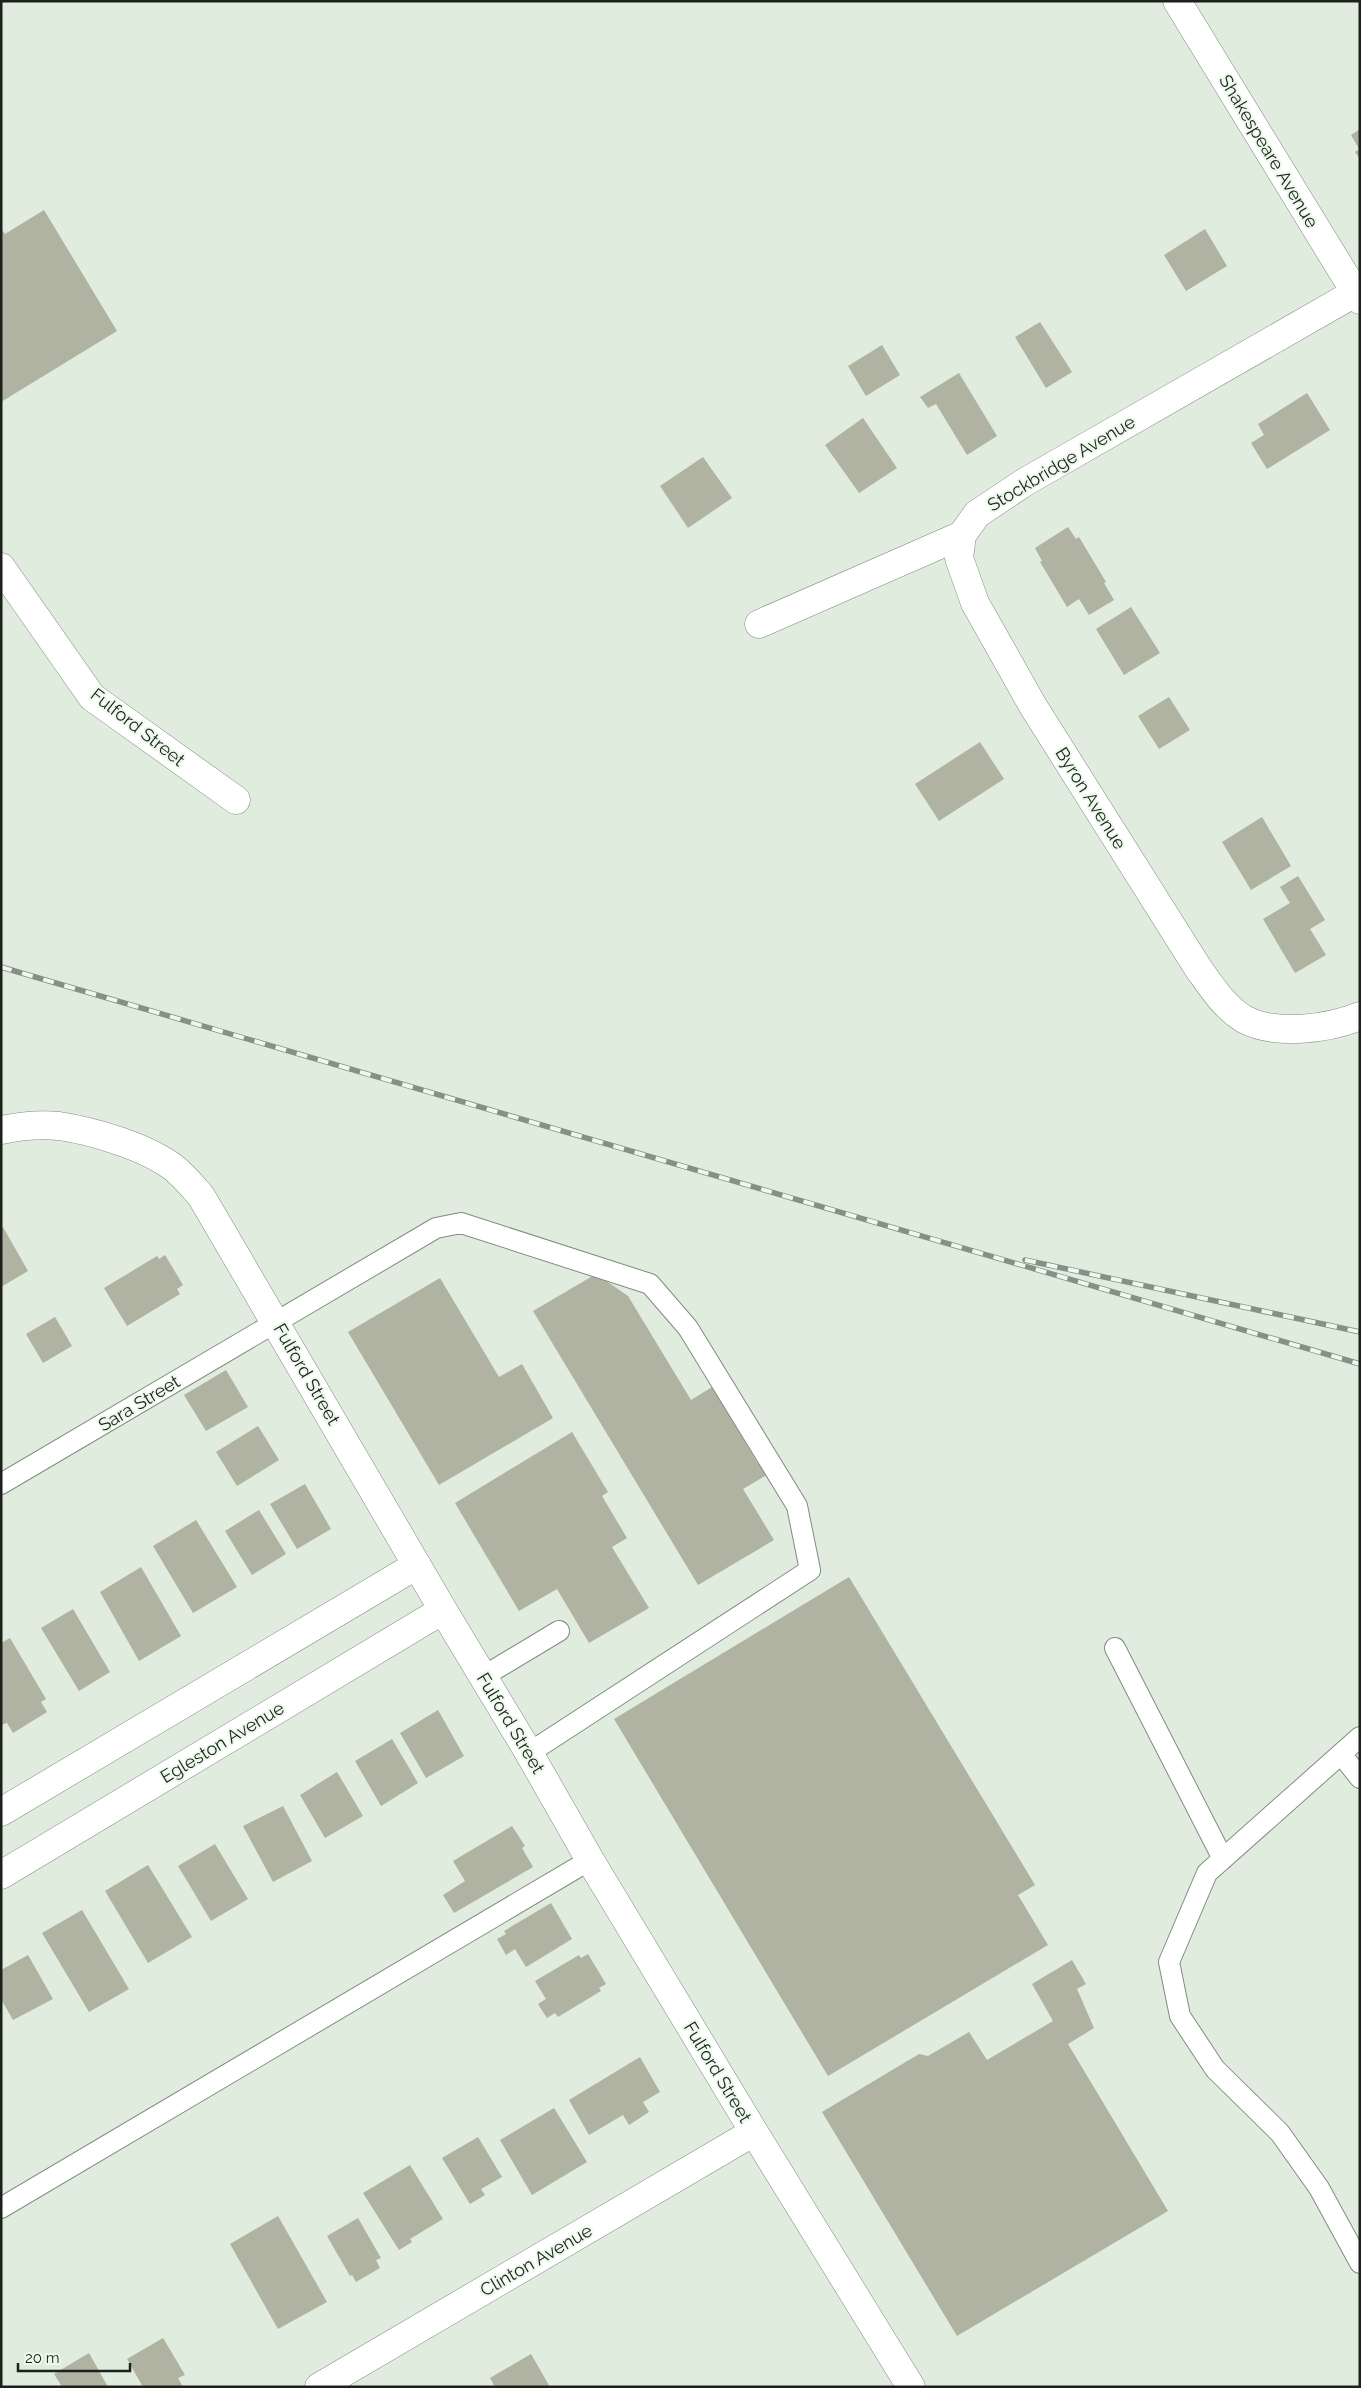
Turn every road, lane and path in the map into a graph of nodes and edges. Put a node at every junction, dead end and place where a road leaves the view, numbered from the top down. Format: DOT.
graph roads {
  1 [pos="1178,1"];
  2 [pos="1358,294"];
  3 [pos="962,535"];
  4 [pos="1,567"];
  5 [pos="759,624"];
  6 [pos="236,800"];
  7 [pos="1360,1016"];
  8 [pos="1,1130"];
  9 [pos="276,1321"];
  10 [pos="1,1484"];
  11 [pos="417,1565"];
  12 [pos="443,1610"];
  13 [pos="559,1631"];
  14 [pos="1115,1648"];
  15 [pos="484,1676"];
  16 [pos="1360,1737"];
  17 [pos="529,1753"];
  18 [pos="1341,1754"];
  19 [pos="1360,1778"];
  20 [pos="1,1812"];
  21 [pos="1223,1859"];
  22 [pos="590,1860"];
  23 [pos="1,1874"];
  24 [pos="754,2132"];
  25 [pos="1,2208"];
  26 [pos="1360,2263"];
  27 [pos="319,2387"];
  28 [pos="911,2387"];
  1 -- 2 [label="street, Shakespeare Avenue"];
  2 -- 3 [label="street, Stockbridge Avenue"];
  3 -- 5 [label="street, Stockbridge Avenue"];
  3 -- 7 [label="street, Byron Avenue"];
  4 -- 6 [label="street, Fulford Street"];
  8 -- 9 [label="street, Fulford Street"];
  9 -- 10 [label="lane, Sara Street"];
  9 -- 11 [label="street, Fulford Street"];
  9 -- 17 [label="lane, Sara Street"];
  11 -- 12 [label="street, Fulford Street"];
  11 -- 20 [label="street"];
  12 -- 15 [label="street, Fulford Street"];
  12 -- 23 [label="street, Egleston Avenue"];
  13 -- 15 [label="lane"];
  14 -- 21 [label="lane"];
  15 -- 17 [label="street, Fulford Street"];
  16 -- 18 [label="lane"];
  17 -- 22 [label="street, Fulford Street"];
  18 -- 19 [label="lane"];
  18 -- 21 [label="lane"];
  21 -- 26 [label="lane"];
  22 -- 24 [label="street, Fulford Street"];
  22 -- 25 [label="lane"];
  24 -- 27 [label="street, Clinton Avenue"];
  24 -- 28 [label="street, Fulford Street"];
}
